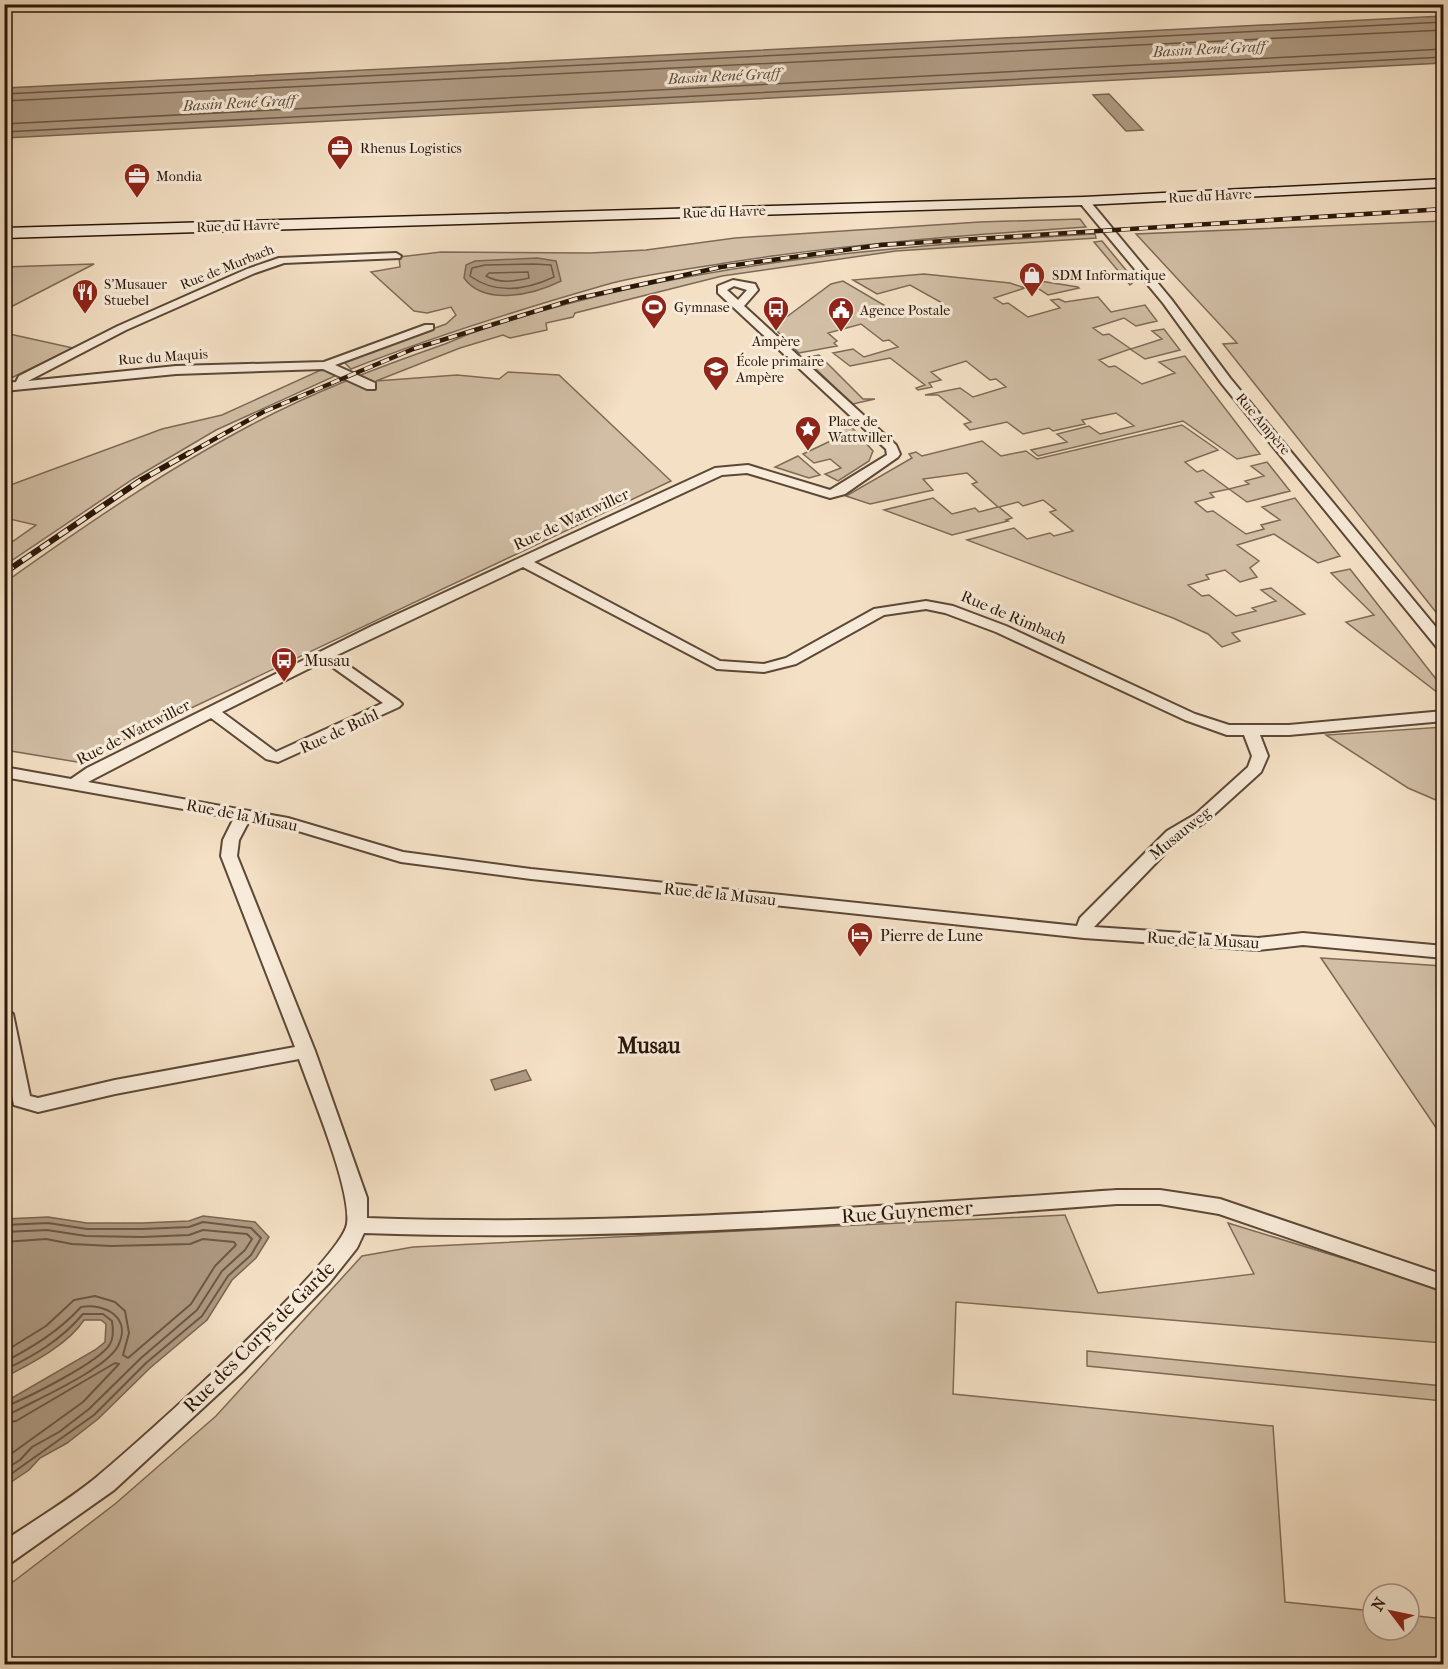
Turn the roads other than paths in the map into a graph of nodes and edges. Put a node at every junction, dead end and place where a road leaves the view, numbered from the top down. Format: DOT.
graph roads {
  1 [pos="1443,183"];
  2 [pos="1084,201"];
  3 [pos="4,233"];
  4 [pos="396,256"];
  5 [pos="738,306"];
  6 [pos="429,327"];
  7 [pos="325,365"];
  8 [pos="20,386"];
  9 [pos="371,386"];
  10 [pos="4,387"];
  11 [pos="523,561"];
  12 [pos="1443,647"];
  13 [pos="325,655"];
  14 [pos="212,712"];
  15 [pos="1443,716"];
  16 [pos="1251,732"];
  17 [pos="4,772"];
  18 [pos="75,784"];
  19 [pos="244,816"];
  20 [pos="1084,932"];
  21 [pos="1443,952"];
  22 [pos="4,1014"];
  23 [pos="306,1051"];
  24 [pos="357,1225"];
  25 [pos="1443,1284"];
  26 [pos="4,1555"];
  1 -- 2 [label="main road, Rue du Havre"];
  2 -- 3 [label="main road, Rue du Havre"];
  2 -- 12 [label="street, Rue Ampère"];
  4 -- 8 [label="street, Rue de Murbach"];
  5 -- 11 [label="street, Rue de Wattwiller"];
  6 -- 7 [label="street, Rue du Maquis"];
  7 -- 8 [label="street, Rue du Maquis"];
  7 -- 9 [label="street, Rue du Maquis"];
  8 -- 10 [label="street, Rue du Maquis"];
  11 -- 13 [label="street, Rue de Wattwiller"];
  11 -- 16 [label="street, Rue de Rimbach"];
  13 -- 14 [label="street, Rue de Wattwiller"];
  13 -- 14 [label="street, Rue de Buhl"];
  14 -- 18 [label="street, Rue de Wattwiller"];
  15 -- 16 [label="street, Rue de Rimbach"];
  16 -- 20 [label="street, Musauweg"];
  17 -- 18 [label="street, Rue de la Musau"];
  18 -- 19 [label="street, Rue de la Musau"];
  19 -- 20 [label="street, Rue de la Musau"];
  19 -- 23 [label="street"];
  20 -- 21 [label="street, Rue de la Musau"];
  22 -- 23 [label="street"];
  23 -- 24 [label="street"];
  24 -- 25 [label="street, Rue Guynemer"];
  24 -- 26 [label="street, Rue des Corps de Garde"];
}
